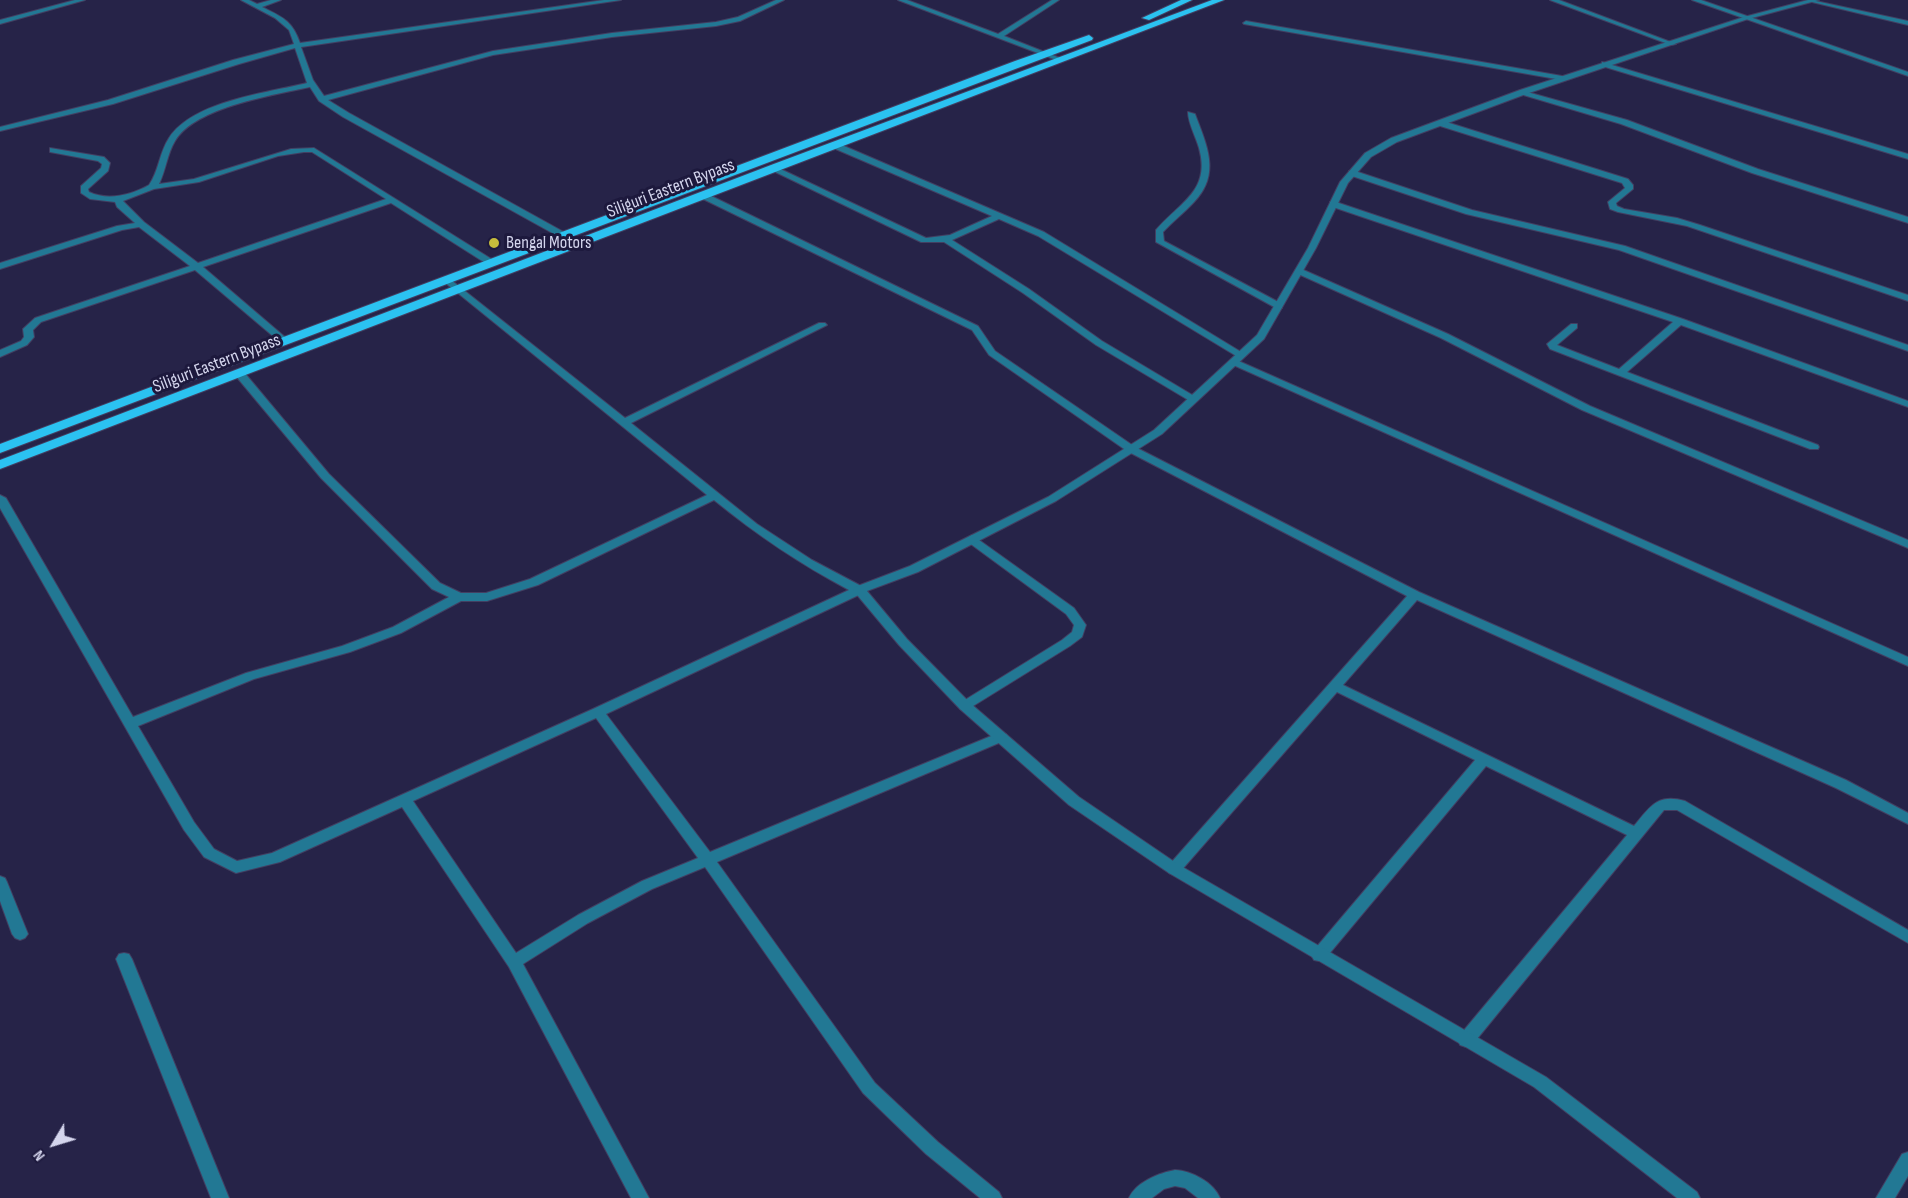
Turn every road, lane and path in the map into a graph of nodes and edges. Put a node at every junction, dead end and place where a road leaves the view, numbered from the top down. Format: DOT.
graph roads {
  1 [pos="82,0"];
  2 [pos="244,0"];
  3 [pos="279,0"];
  4 [pos="612,0"];
  5 [pos="781,0"];
  6 [pos="901,0"];
  7 [pos="1039,0"];
  8 [pos="1188,0"];
  9 [pos="1553,0"];
  10 [pos="1695,0"];
  11 [pos="1815,0"];
  12 [pos="1217,1"];
  13 [pos="1053,2"];
  14 [pos="257,6"];
  15 [pos="1746,18"];
  16 [pos="0,22"];
  17 [pos="1246,23"];
  18 [pos="1908,23"];
  19 [pos="1000,36"];
  20 [pos="1673,44"];
  21 [pos="298,45"];
  22 [pos="1046,54"];
  23 [pos="1061,60"];
  24 [pos="304,63"];
  25 [pos="1605,64"];
  26 [pos="1908,74"];
  27 [pos="1562,78"];
  28 [pos="311,82"];
  29 [pos="1522,92"];
  30 [pos="322,99"];
  31 [pos="1191,114"];
  32 [pos="1440,123"];
  33 [pos="0,129"];
  34 [pos="834,145"];
  35 [pos="53,150"];
  36 [pos="1908,157"];
  37 [pos="771,168"];
  38 [pos="1352,173"];
  39 [pos="151,187"];
  40 [pos="702,195"];
  41 [pos="118,200"];
  42 [pos="392,200"];
  43 [pos="1333,204"];
  44 [pos="1000,215"];
  45 [pos="1908,220"];
  46 [pos="141,224"];
  47 [pos="563,235"];
  48 [pos="946,240"];
  49 [pos="577,243"];
  50 [pos="490,262"];
  51 [pos="0,266"];
  52 [pos="196,266"];
  53 [pos="1299,271"];
  54 [pos="446,279"];
  55 [pos="460,289"];
  56 [pos="1908,298"];
  57 [pos="1279,306"];
  58 [pos="1680,321"];
  59 [pos="822,325"];
  60 [pos="1574,326"];
  61 [pos="283,340"];
  62 [pos="1908,348"];
  63 [pos="0,354"];
  64 [pos="1238,358"];
  65 [pos="238,373"];
  66 [pos="1620,373"];
  67 [pos="1194,399"];
  68 [pos="1908,404"];
  69 [pos="624,422"];
  70 [pos="1814,447"];
  71 [pos="0,449"];
  72 [pos="1131,449"];
  73 [pos="0,465"];
  74 [pos="714,496"];
  75 [pos="0,498"];
  76 [pos="972,539"];
  77 [pos="1908,544"];
  78 [pos="859,590"];
  79 [pos="1415,595"];
  80 [pos="459,597"];
  81 [pos="1908,662"];
  82 [pos="1337,687"];
  83 [pos="965,706"];
  84 [pos="598,712"];
  85 [pos="129,724"];
  86 [pos="1001,737"];
  87 [pos="1484,759"];
  88 [pos="405,800"];
  89 [pos="1908,819"];
  90 [pos="1637,834"];
  91 [pos="707,859"];
  92 [pos="1174,869"];
  93 [pos="0,882"];
  94 [pos="20,934"];
  95 [pos="1908,937"];
  96 [pos="1319,955"];
  97 [pos="124,959"];
  98 [pos="514,962"];
  99 [pos="1466,1040"];
  100 [pos="1908,1160"];
  101 [pos="220,1198"];
  102 [pos="640,1198"];
  103 [pos="993,1198"];
  104 [pos="1138,1198"];
  105 [pos="1211,1198"];
  106 [pos="1691,1198"];
  107 [pos="1885,1198"];
  1 -- 16 [label="street"];
  2 -- 14 [label="street"];
  3 -- 14 [label="street"];
  4 -- 21 [label="street"];
  5 -- 30 [label="street"];
  6 -- 19 [label="street"];
  7 -- 13 [label="street"];
  8 -- 22 [label="main road, Siliguri Eastern Bypass"];
  9 -- 20 [label="street"];
  10 -- 15 [label="street"];
  11 -- 15 [label="street"];
  11 -- 18 [label="street"];
  12 -- 23 [label="main road, Siliguri Eastern Bypass"];
  13 -- 19 [label="street"];
  14 -- 21 [label="street"];
  15 -- 20 [label="street"];
  15 -- 26 [label="street"];
  17 -- 27 [label="street"];
  19 -- 22 [label="street"];
  20 -- 25 [label="street"];
  21 -- 28 [label="street"];
  21 -- 33 [label="street"];
  22 -- 23 [label="street"];
  22 -- 47 [label="main road, Siliguri Eastern Bypass"];
  23 -- 34 [label="main road, Siliguri Eastern Bypass"];
  24 -- 28 [label="street"];
  25 -- 27 [label="street"];
  25 -- 36 [label="street"];
  27 -- 29 [label="street"];
  28 -- 30 [label="street"];
  28 -- 39 [label="street"];
  29 -- 32 [label="street"];
  29 -- 45 [label="street"];
  30 -- 47 [label="street"];
  31 -- 57 [label="street"];
  32 -- 38 [label="street"];
  32 -- 56 [label="street"];
  34 -- 37 [label="main road, Siliguri Eastern Bypass"];
  34 -- 44 [label="street"];
  35 -- 41 [label="street"];
  37 -- 40 [label="main road, Siliguri Eastern Bypass"];
  37 -- 48 [label="street"];
  38 -- 43 [label="street"];
  38 -- 62 [label="street"];
  39 -- 41 [label="street"];
  39 -- 42 [label="street"];
  40 -- 49 [label="main road, Siliguri Eastern Bypass"];
  40 -- 72 [label="street"];
  41 -- 46 [label="street"];
  42 -- 50 [label="street"];
  42 -- 52 [label="street"];
  43 -- 53 [label="street"];
  43 -- 58 [label="street"];
  44 -- 48 [label="street"];
  44 -- 64 [label="street"];
  46 -- 51 [label="street"];
  46 -- 52 [label="street"];
  47 -- 49 [label="street"];
  47 -- 50 [label="main road, Siliguri Eastern Bypass"];
  48 -- 67 [label="street"];
  49 -- 55 [label="main road, Siliguri Eastern Bypass"];
  50 -- 54 [label="main road, Siliguri Eastern Bypass"];
  52 -- 61 [label="street"];
  52 -- 63 [label="street"];
  53 -- 57 [label="street"];
  53 -- 77 [label="street"];
  54 -- 55 [label="street"];
  54 -- 61 [label="main road, Siliguri Eastern Bypass"];
  55 -- 65 [label="main road, Siliguri Eastern Bypass"];
  55 -- 69 [label="street"];
  57 -- 64 [label="street"];
  58 -- 66 [label="street"];
  58 -- 68 [label="street"];
  59 -- 69 [label="street"];
  60 -- 66 [label="street"];
  61 -- 71 [label="main road, Siliguri Eastern Bypass"];
  64 -- 67 [label="street"];
  64 -- 81 [label="street"];
  65 -- 73 [label="main road, Siliguri Eastern Bypass"];
  65 -- 80 [label="street"];
  66 -- 70 [label="street"];
  67 -- 72 [label="street"];
  69 -- 74 [label="street"];
  72 -- 76 [label="street"];
  72 -- 79 [label="street"];
  74 -- 78 [label="street"];
  74 -- 80 [label="street"];
  75 -- 85 [label="street"];
  76 -- 78 [label="street"];
  76 -- 83 [label="street"];
  78 -- 83 [label="street"];
  78 -- 84 [label="street"];
  79 -- 82 [label="street"];
  79 -- 89 [label="street"];
  80 -- 85 [label="street"];
  82 -- 87 [label="street"];
  82 -- 92 [label="street"];
  83 -- 86 [label="street"];
  84 -- 88 [label="street"];
  84 -- 91 [label="street"];
  85 -- 88 [label="street"];
  86 -- 91 [label="street"];
  86 -- 92 [label="street"];
  87 -- 90 [label="street"];
  87 -- 96 [label="street"];
  88 -- 98 [label="street"];
  90 -- 95 [label="street"];
  90 -- 99 [label="street"];
  91 -- 98 [label="street"];
  91 -- 103 [label="street"];
  92 -- 96 [label="street"];
  93 -- 94 [label="street"];
  96 -- 99 [label="street"];
  97 -- 101 [label="street"];
  98 -- 102 [label="street"];
  99 -- 106 [label="street"];
  100 -- 107 [label="street"];
  104 -- 105 [label="street"];
}
